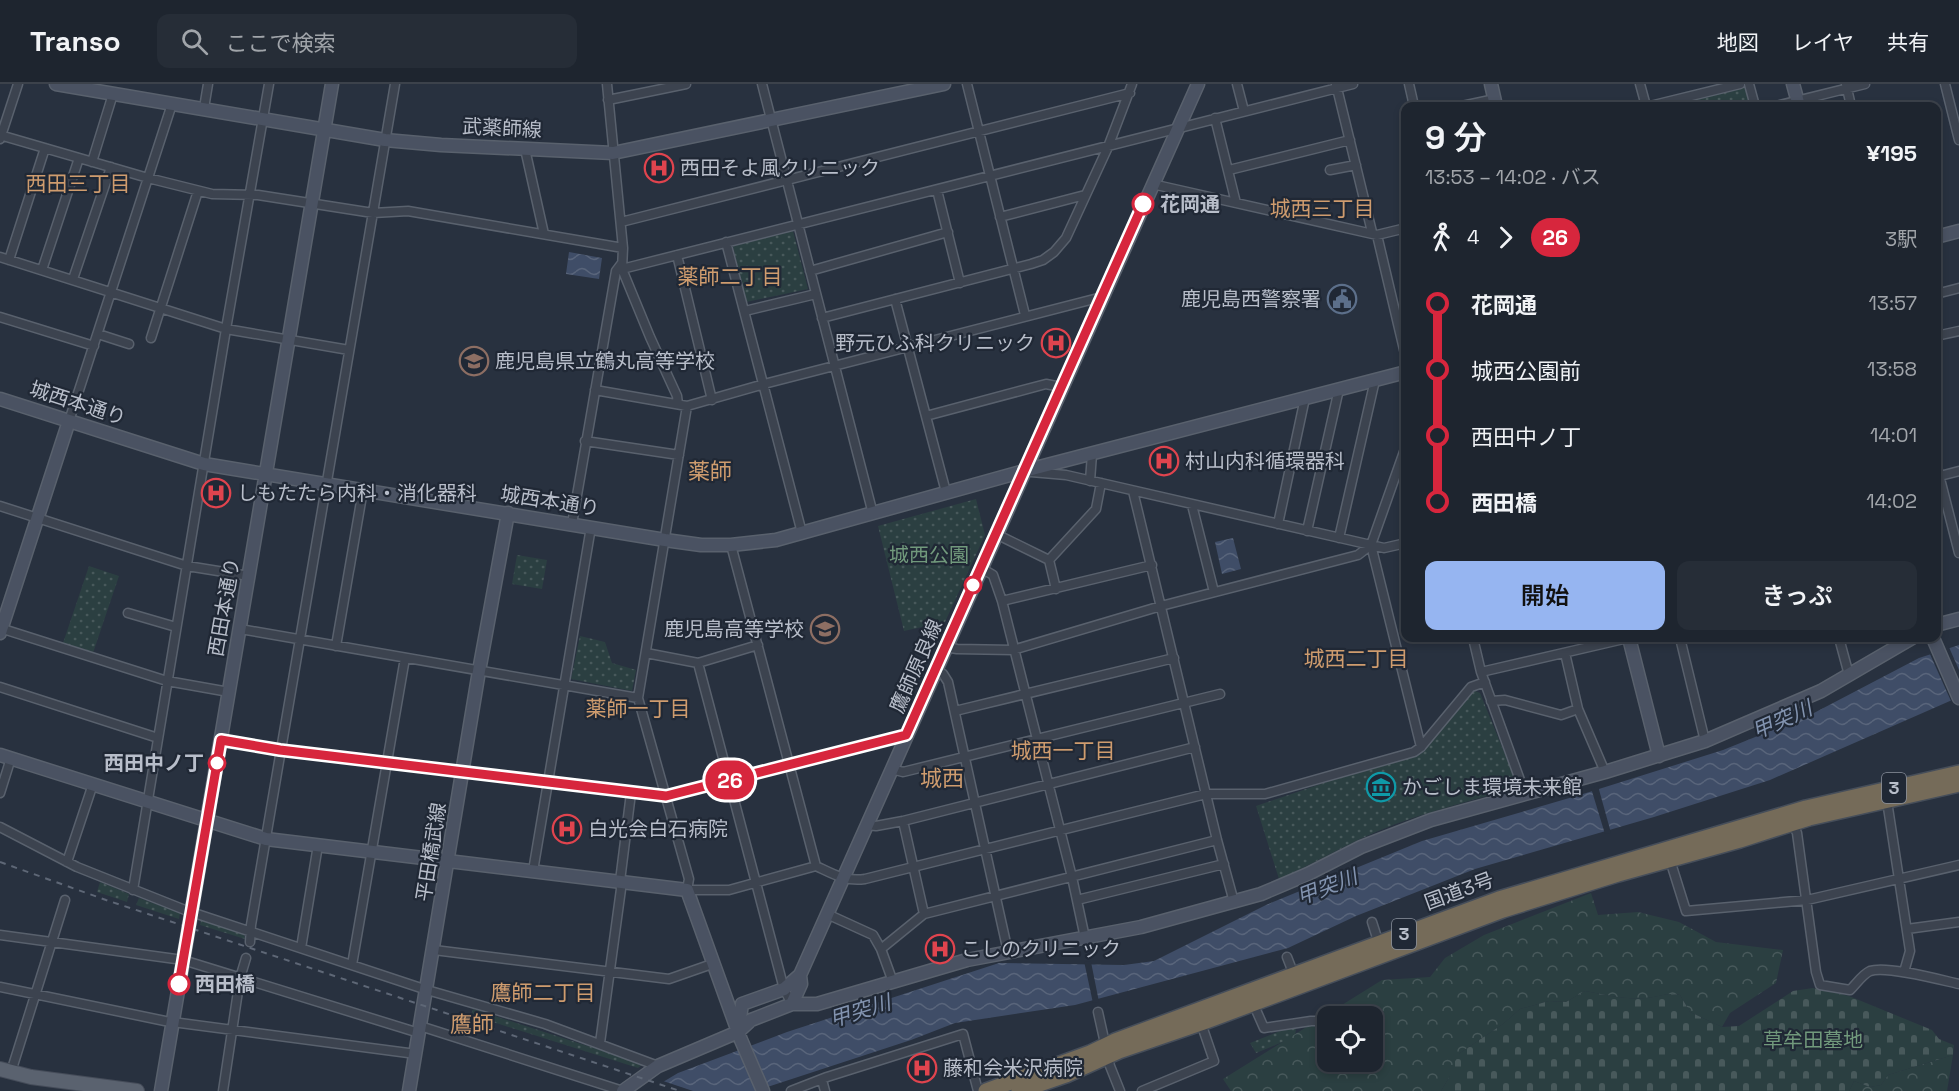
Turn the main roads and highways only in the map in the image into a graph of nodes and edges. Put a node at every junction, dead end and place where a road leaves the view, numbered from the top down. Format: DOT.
graph roads {
  1 [pos="1959,773"];
  2 [pos="1959,784"];
  3 [pos="1790,819"];
  4 [pos="1107,1051"];
  5 [pos="6,1071"];
  6 [pos="1047,1086"];
  7 [pos="136,1091"];
  8 [pos="986,1091"];
  9 [pos="1019,1091"];
  1 -- 3 [label="highway, 国道3号 / 3"];
  2 -- 3 [label="highway, 国道3号 / 3"];
  3 -- 4 [label="highway, 国道3号 / 3"];
  3 -- 4 [label="highway, 国道3号 / 3"];
  4 -- 6 [label="highway, 国道3号 / 3"];
  4 -- 8 [label="highway, 国道3号 / 3"];
  5 -- 7 [label="main road"];
  6 -- 9 [label="highway, 国道3号 / 3"];
}
